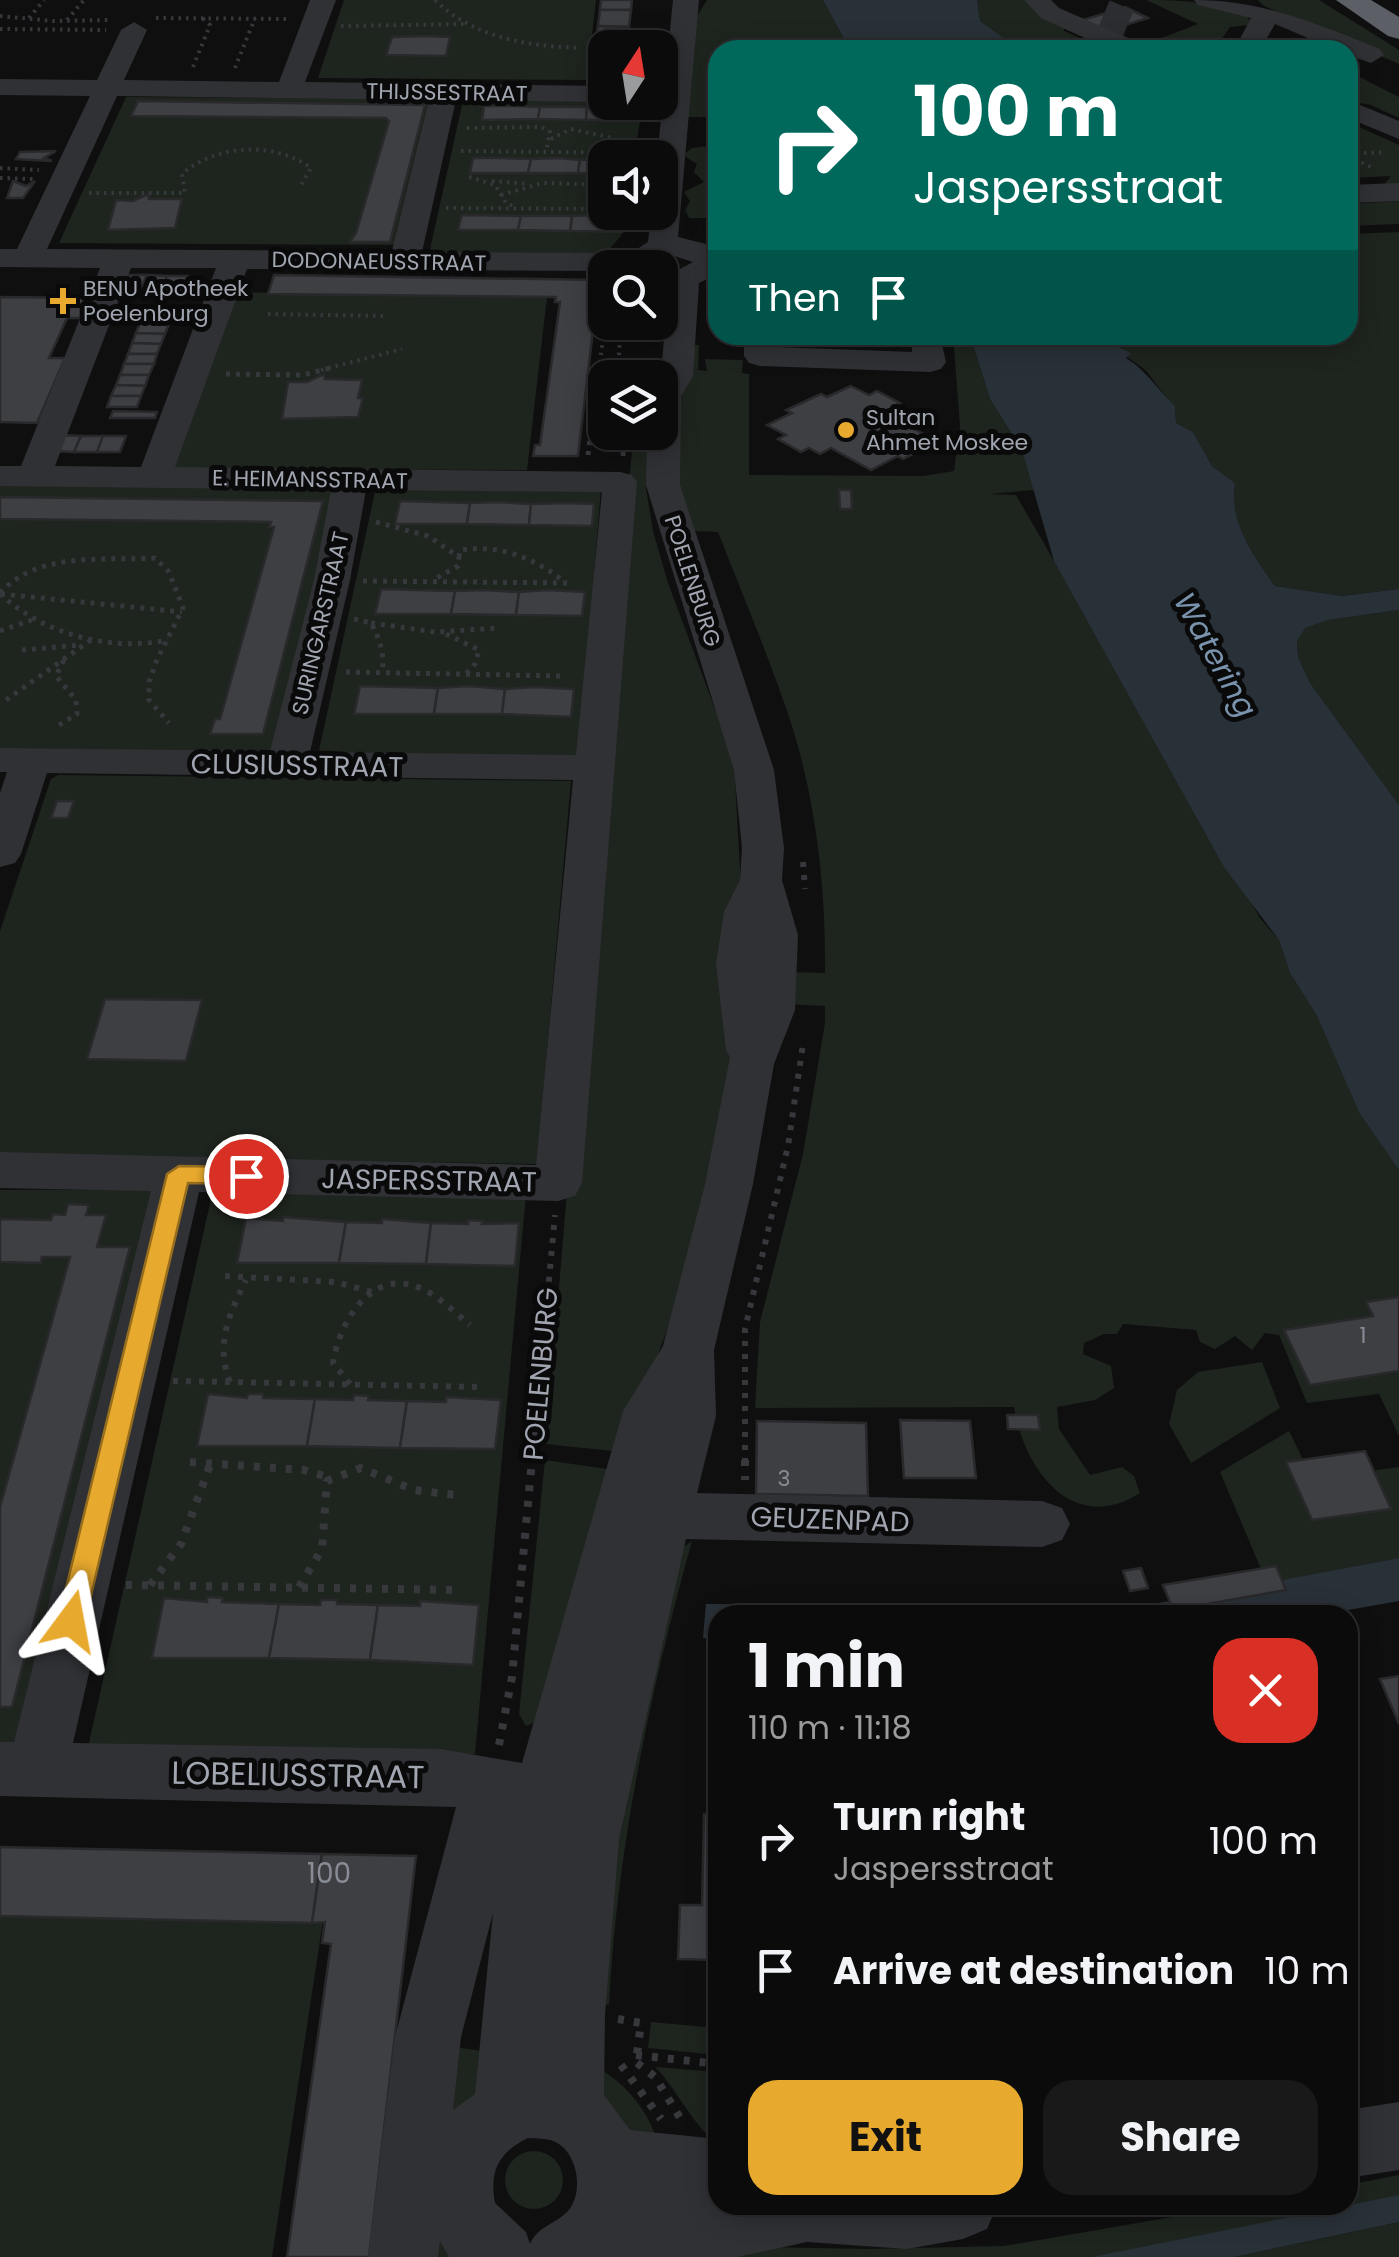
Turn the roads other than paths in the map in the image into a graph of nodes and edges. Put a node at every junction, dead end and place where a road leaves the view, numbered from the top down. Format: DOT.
graph roads {
  1 [pos="324,0"];
  2 [pos="686,0"];
  3 [pos="1207,0"];
  4 [pos="1351,0"];
  5 [pos="1043,6"];
  6 [pos="1252,7"];
  7 [pos="134,30"];
  8 [pos="1399,30"];
  9 [pos="1120,33"];
  10 [pos="1254,40"];
  11 [pos="1328,40"];
  12 [pos="0,87"];
  13 [pos="107,89"];
  14 [pos="288,90"];
  15 [pos="444,92"];
  16 [pos="588,94"];
  17 [pos="1358,113"];
  18 [pos="1399,131"];
  19 [pos="666,140"];
  20 [pos="1399,192"];
  21 [pos="1358,194"];
  22 [pos="641,230"];
  23 [pos="625,250"];
  24 [pos="14,257"];
  25 [pos="119,259"];
  26 [pos="236,259"];
  27 [pos="404,261"];
  28 [pos="588,262"];
  29 [pos="760,345"];
  30 [pos="927,345"];
  31 [pos="662,450"];
  32 [pos="17,476"];
  33 [pos="154,478"];
  34 [pos="350,480"];
  35 [pos="16,761"];
  36 [pos="288,764"];
  37 [pos="595,768"];
  38 [pos="0,854"];
  39 [pos="0,1170"];
  40 [pos="179,1174"];
  41 [pos="643,1511"];
  42 [pos="1042,1524"];
  43 [pos="19,1770"];
  44 [pos="543,1794"];
  45 [pos="1399,2136"];
  46 [pos="1358,2142"];
  47 [pos="705,2154"];
  48 [pos="569,2172"];
  49 [pos="708,2213"];
  50 [pos="713,2215"];
  51 [pos="766,2215"];
  52 [pos="489,2253"];
  53 [pos="403,2257"];
  1 -- 14 [label="street"];
  2 -- 19 [label="street, POELENBURG"];
  3 -- 6 [label="street"];
  4 -- 8 [label="highway"];
  5 -- 9 [label="street"];
  6 -- 10 [label="street"];
  6 -- 11 [label="street"];
  7 -- 13 [label="street"];
  12 -- 13 [label="street, THIJSSESTRAAT"];
  13 -- 14 [label="street, THIJSSESTRAAT"];
  13 -- 24 [label="street"];
  14 -- 15 [label="street, THIJSSESTRAAT"];
  15 -- 16 [label="street, THIJSSESTRAAT"];
  15 -- 27 [label="street"];
  17 -- 18 [label="street"];
  20 -- 21 [label="street"];
  22 -- 23 [label="street, POELENBURG"];
  24 -- 25 [label="street, DODONAEUSSTRAAT"];
  25 -- 26 [label="street, DODONAEUSSTRAAT"];
  25 -- 32 [label="street"];
  26 -- 27 [label="street, DODONAEUSSTRAAT"];
  26 -- 33 [label="street"];
  27 -- 28 [label="street, DODONAEUSSTRAAT"];
  29 -- 30 [label="street"];
  31 -- 41 [label="street, POELENBURG"];
  32 -- 33 [label="street, E. HEIMANSSTRAAT"];
  33 -- 34 [label="street, E. HEIMANSSTRAAT"];
  34 -- 36 [label="street, SURINGARSTRAAT"];
  34 -- 37 [label="street, E. HEIMANSSTRAAT"];
  35 -- 36 [label="street, CLUSIUSSTRAAT"];
  35 -- 38 [label="street"];
  36 -- 37 [label="street, CLUSIUSSTRAAT"];
  37 -- 40 [label="street, JASPERSSTRAAT"];
  39 -- 40 [label="street, JASPERSSTRAAT"];
  40 -- 43 [label="street"];
  41 -- 42 [label="street, GEUZENPAD"];
  41 -- 44 [label="street, POELENBURG"];
  43 -- 44 [label="street, LOBELIUSSTRAAT"];
  44 -- 48 [label="street, POELENBURG"];
  44 -- 53 [label="street, POELENBURG"];
  45 -- 46 [label="street"];
  47 -- 48 [label="street"];
  48 -- 49 [label="street"];
  48 -- 52 [label="street"];
  50 -- 51 [label="street"];
}
